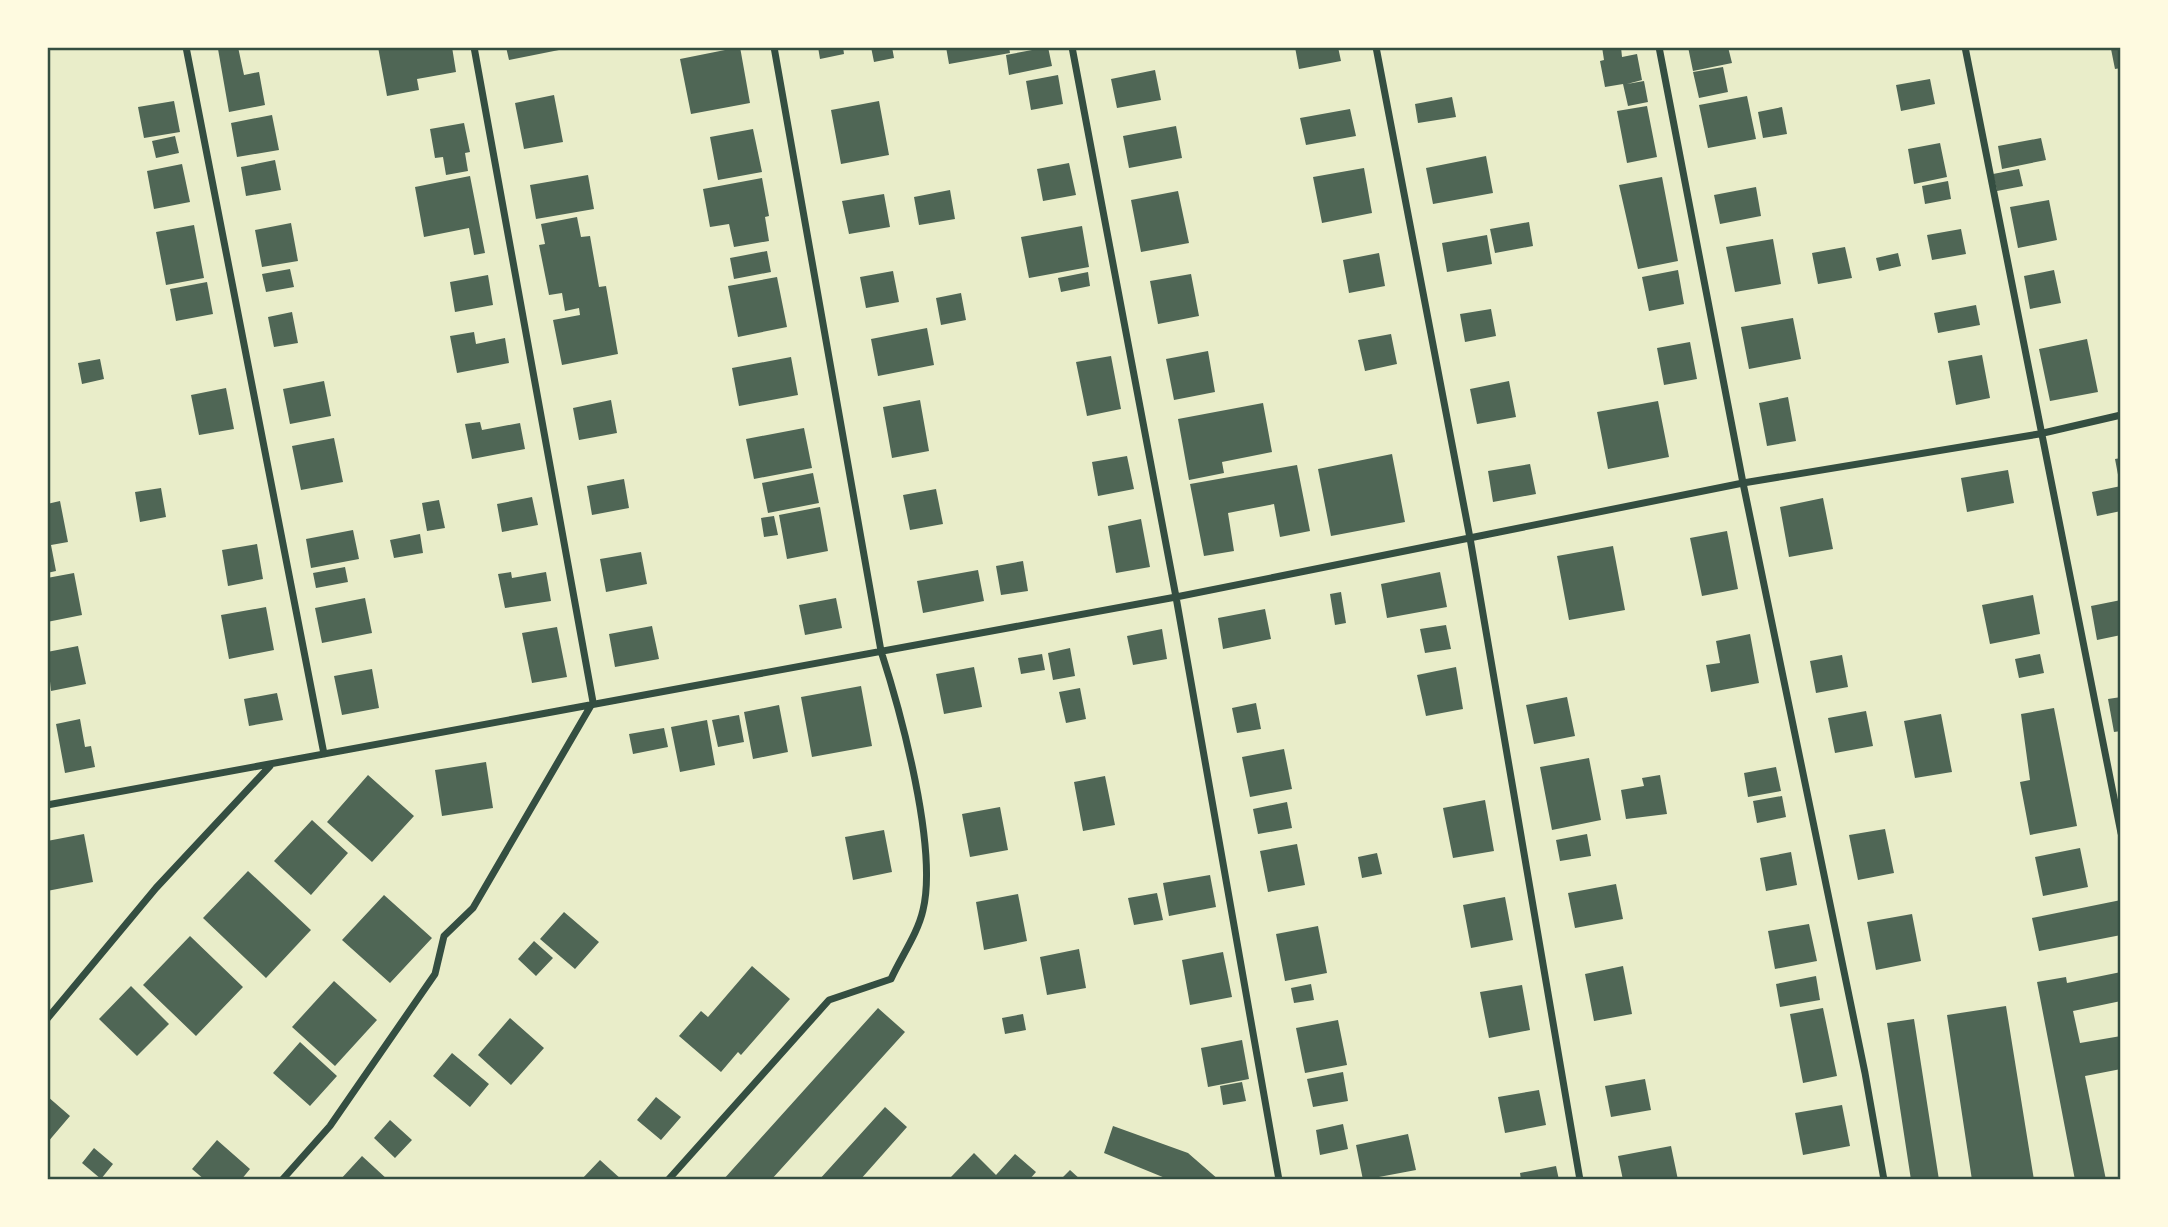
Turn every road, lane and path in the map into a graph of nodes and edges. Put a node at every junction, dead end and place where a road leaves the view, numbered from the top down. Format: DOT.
graph roads {
  1 [pos="186,47"];
  2 [pos="474,47"];
  3 [pos="774,47"];
  4 [pos="1072,47"];
  5 [pos="1376,47"];
  6 [pos="1659,47"];
  7 [pos="1965,47"];
  8 [pos="2121,415"];
  9 [pos="2039,434"];
  10 [pos="1743,483"];
  11 [pos="1470,538"];
  12 [pos="1176,597"];
  13 [pos="881,651"];
  14 [pos="593,702"];
  15 [pos="324,754"];
  16 [pos="271,766"];
  17 [pos="47,805"];
  18 [pos="2121,833"];
  19 [pos="47,1019"];
  20 [pos="282,1180"];
  21 [pos="668,1180"];
  22 [pos="1279,1180"];
  23 [pos="1580,1180"];
  24 [pos="1884,1180"];
  1 -- 15 [label="street"];
  2 -- 14 [label="street"];
  3 -- 13 [label="street"];
  4 -- 12 [label="street"];
  5 -- 11 [label="street"];
  6 -- 10 [label="street"];
  7 -- 9 [label="street"];
  8 -- 9 [label="street"];
  9 -- 10 [label="street"];
  9 -- 18 [label="street"];
  10 -- 11 [label="street"];
  10 -- 24 [label="street"];
  11 -- 12 [label="street"];
  11 -- 23 [label="street"];
  12 -- 13 [label="street"];
  12 -- 22 [label="street"];
  13 -- 14 [label="street"];
  13 -- 21 [label="street"];
  14 -- 15 [label="street"];
  14 -- 20 [label="street"];
  15 -- 16 [label="street"];
  16 -- 17 [label="street"];
  16 -- 19 [label="street"];
}
